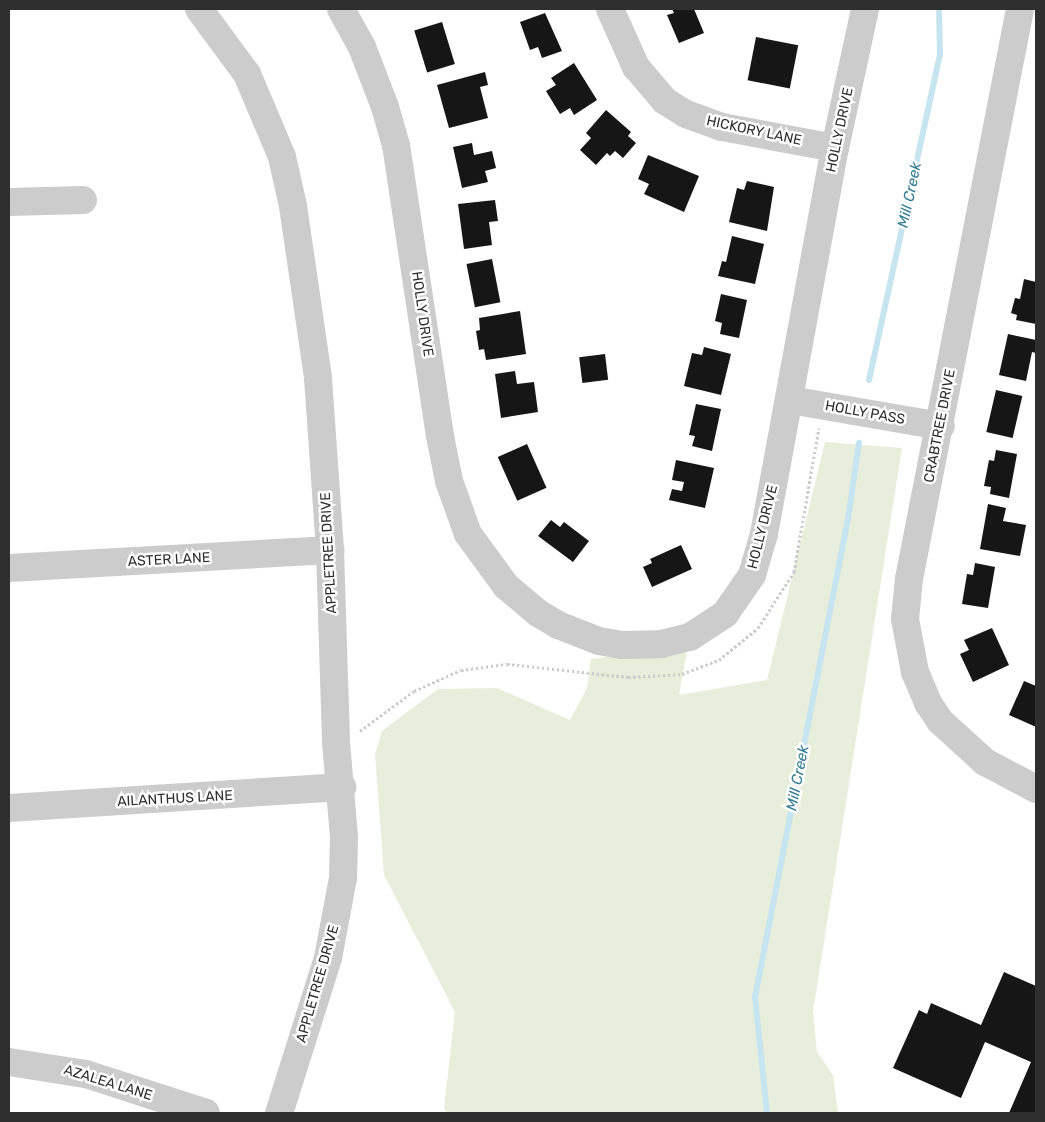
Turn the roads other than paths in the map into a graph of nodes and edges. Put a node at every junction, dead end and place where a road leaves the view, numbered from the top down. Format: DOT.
graph roads {
  1 [pos="199,9"];
  2 [pos="341,9"];
  3 [pos="610,9"];
  4 [pos="865,9"];
  5 [pos="1020,9"];
  6 [pos="835,148"];
  7 [pos="83,200"];
  8 [pos="9,202"];
  9 [pos="790,400"];
  10 [pos="941,426"];
  11 [pos="330,550"];
  12 [pos="9,568"];
  13 [pos="342,787"];
  14 [pos="1036,789"];
  15 [pos="9,808"];
  16 [pos="9,1062"];
  17 [pos="206,1113"];
  18 [pos="279,1113"];
  1 -- 11 [label="street, APPLETREE DRIVE"];
  2 -- 9 [label="street, HOLLY DRIVE"];
  3 -- 6 [label="street, HICKORY LANE"];
  4 -- 6 [label="street, HOLLY DRIVE"];
  5 -- 10 [label="street, CRABTREE DRIVE"];
  6 -- 9 [label="street, HOLLY DRIVE"];
  7 -- 8 [label="street"];
  9 -- 10 [label="street, HOLLY PASS"];
  10 -- 14 [label="street, CRABTREE DRIVE"];
  11 -- 12 [label="street, ASTER LANE"];
  11 -- 13 [label="street, APPLETREE DRIVE"];
  13 -- 15 [label="street, AILANTHUS LANE"];
  13 -- 18 [label="street, APPLETREE DRIVE"];
  16 -- 17 [label="street, AZALEA LANE"];
}
